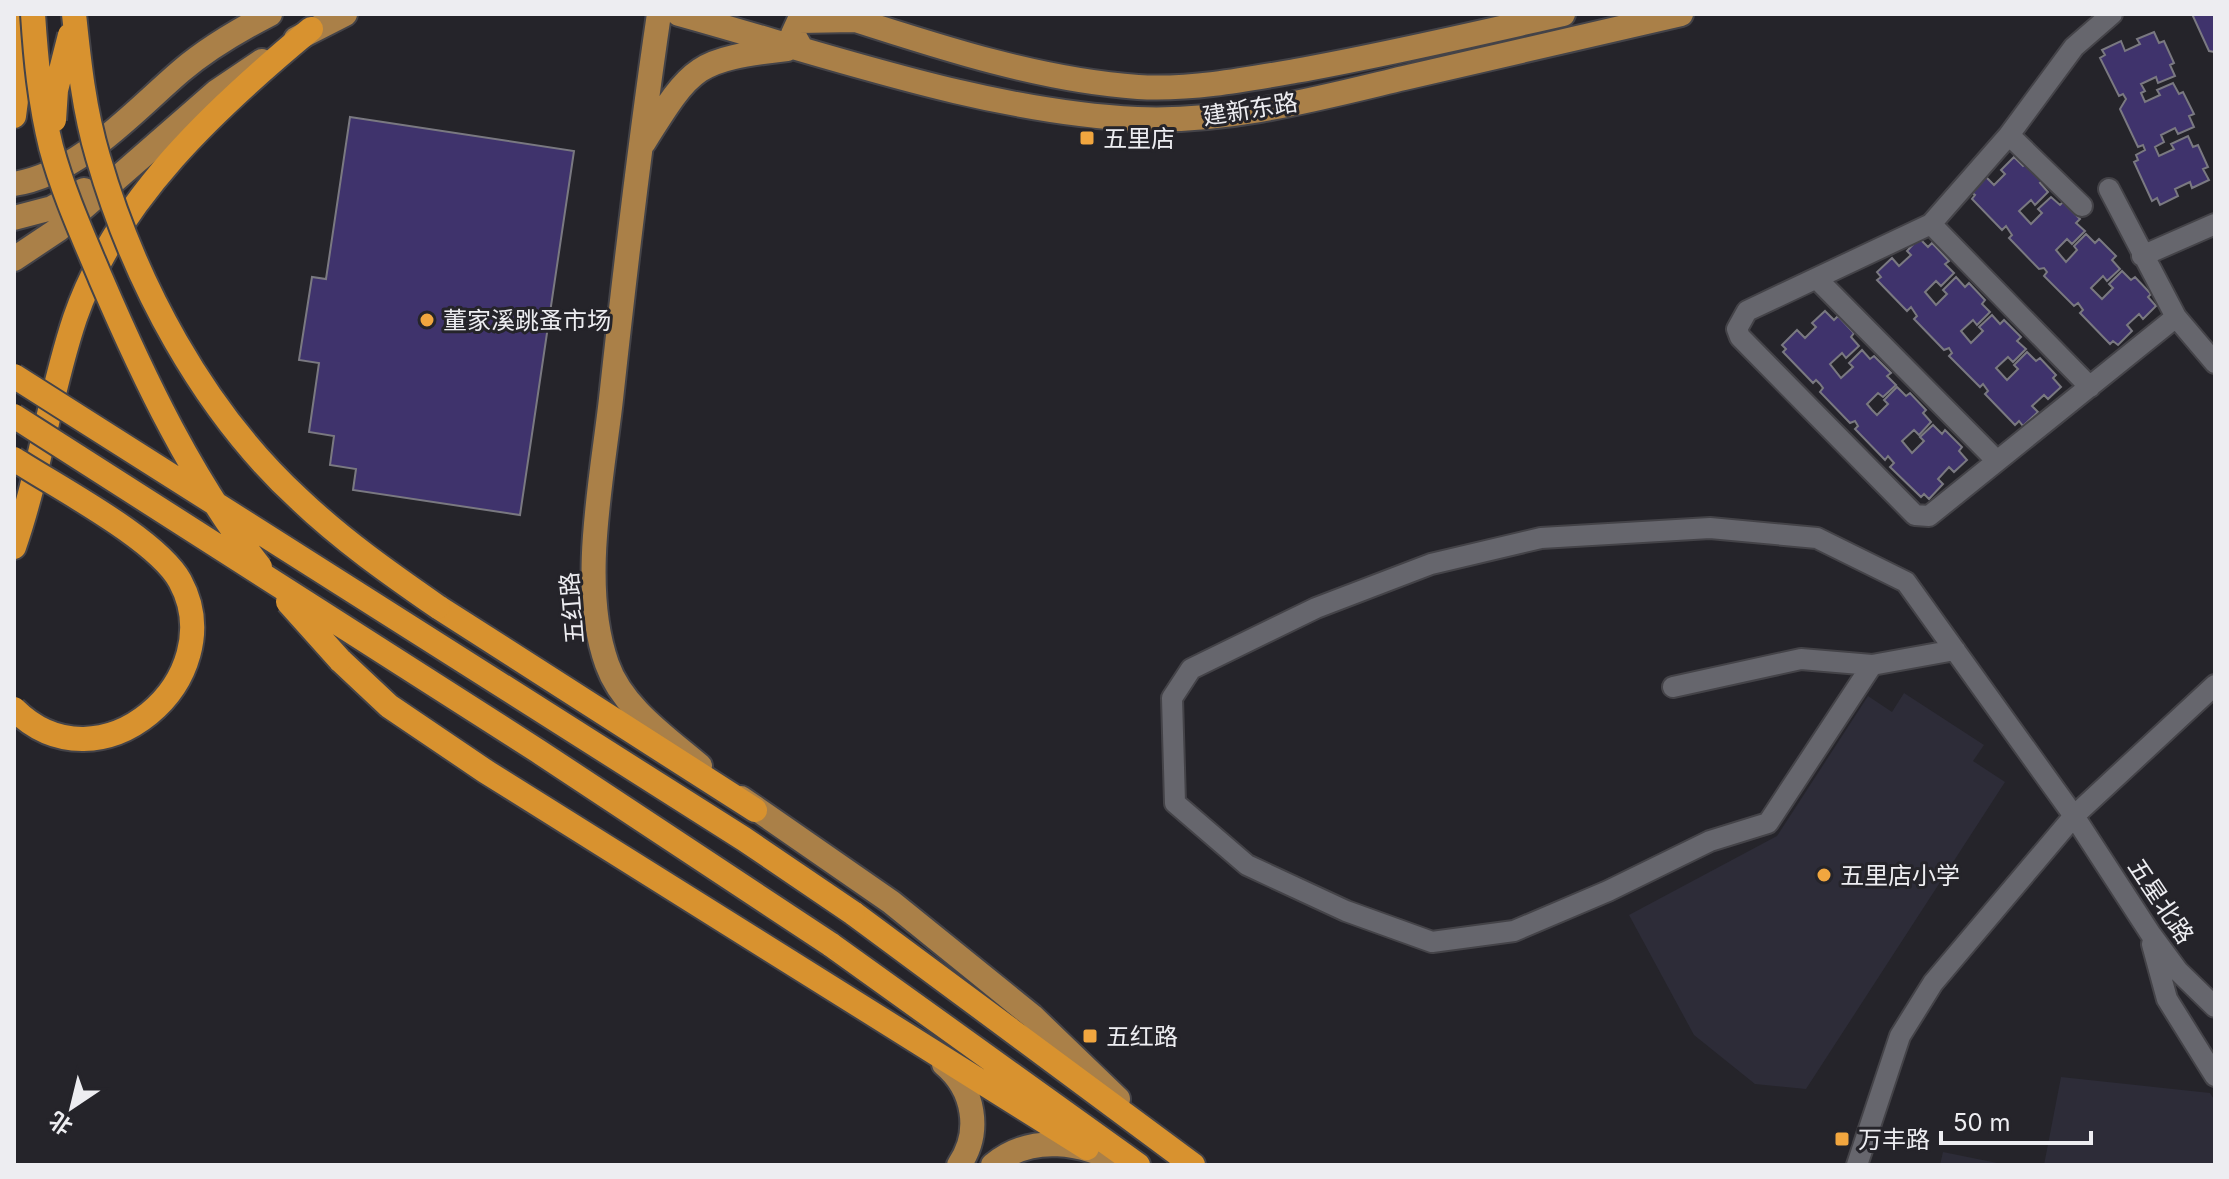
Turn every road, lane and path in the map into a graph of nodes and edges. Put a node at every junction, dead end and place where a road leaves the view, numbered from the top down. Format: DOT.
graph roads {
  1 [pos="30,14"];
  2 [pos="76,14"];
  3 [pos="270,14"];
  4 [pos="345,14"];
  5 [pos="659,14"];
  6 [pos="679,14"];
  7 [pos="885,14"];
  8 [pos="1563,14"];
  9 [pos="1681,14"];
  10 [pos="2112,14"];
  11 [pos="847,17"];
  12 [pos="311,29"];
  13 [pos="801,48"];
  14 [pos="978,56"];
  15 [pos="14,116"];
  16 [pos="2009,135"];
  17 [pos="52,148"];
  18 [pos="638,150"];
  19 [pos="128,166"];
  20 [pos="23,183"];
  21 [pos="2109,189"];
  22 [pos="2082,206"];
  23 [pos="14,218"];
  24 [pos="1931,224"];
  25 [pos="2215,224"];
  26 [pos="2142,256"];
  27 [pos="14,259"];
  28 [pos="1818,280"];
  29 [pos="2176,317"];
  30 [pos="2215,363"];
  31 [pos="14,376"];
  32 [pos="2090,387"];
  33 [pos="14,416"];
  34 [pos="14,459"];
  35 [pos="1997,461"];
  36 [pos="14,547"];
  37 [pos="1955,650"];
  38 [pos="1872,665"];
  39 [pos="2215,685"];
  40 [pos="1673,687"];
  41 [pos="14,709"];
  42 [pos="755,810"];
  43 [pos="2074,816"];
  44 [pos="2150,933"];
  45 [pos="2215,1007"];
  46 [pos="917,1041"];
  47 [pos="2215,1076"];
  48 [pos="1157,1137"];
  49 [pos="1087,1148"];
  50 [pos="961,1163"];
  51 [pos="993,1165"];
  52 [pos="1124,1165"];
  53 [pos="1138,1165"];
  54 [pos="1193,1165"];
  55 [pos="1857,1165"];
  1 -- 15 [label="highway"];
  1 -- 17 [label="highway, bridge"];
  2 -- 17 [label="highway, bridge"];
  2 -- 42 [label="highway, bridge"];
  3 -- 20 [label="main road"];
  4 -- 12 [label="main road"];
  5 -- 18 [label="main road, 五红路"];
  6 -- 13 [label="main road, 建新东路"];
  7 -- 14 [label="main road"];
  8 -- 14 [label="main road, 建新东路"];
  9 -- 13 [label="main road, 建新东路"];
  10 -- 16 [label="street"];
  11 -- 13 [label="main road, 建新东路"];
  11 -- 14 [label="main road, 建新东路"];
  12 -- 19 [label="main road"];
  12 -- 36 [label="highway"];
  13 -- 18 [label="main road"];
  16 -- 22 [label="street"];
  16 -- 24 [label="street"];
  17 -- 46 [label="highway, bridge"];
  18 -- 42 [label="main road, 五红路"];
  19 -- 23 [label="main road"];
  19 -- 27 [label="main road"];
  21 -- 26 [label="street"];
  24 -- 28 [label="street"];
  24 -- 32 [label="street"];
  25 -- 26 [label="street"];
  26 -- 29 [label="street"];
  28 -- 35 [label="street"];
  28 -- 35 [label="street"];
  29 -- 30 [label="street"];
  29 -- 32 [label="street"];
  31 -- 48 [label="highway, 五红路, bridge"];
  32 -- 35 [label="street"];
  33 -- 53 [label="highway, bridge"];
  34 -- 41 [label="highway, bridge"];
  37 -- 38 [label="street"];
  37 -- 38 [label="street, 五星北路"];
  37 -- 43 [label="street, 五星北路"];
  38 -- 40 [label="street"];
  39 -- 43 [label="street"];
  42 -- 48 [label="main road, 五红路"];
  43 -- 44 [label="street, 五星北路"];
  43 -- 55 [label="street"];
  44 -- 45 [label="street, 五星北路"];
  44 -- 47 [label="street"];
  46 -- 49 [label="highway"];
  46 -- 50 [label="main road"];
  48 -- 54 [label="highway, 五红路"];
  49 -- 51 [label="main road"];
  49 -- 52 [label="main road"];
}
